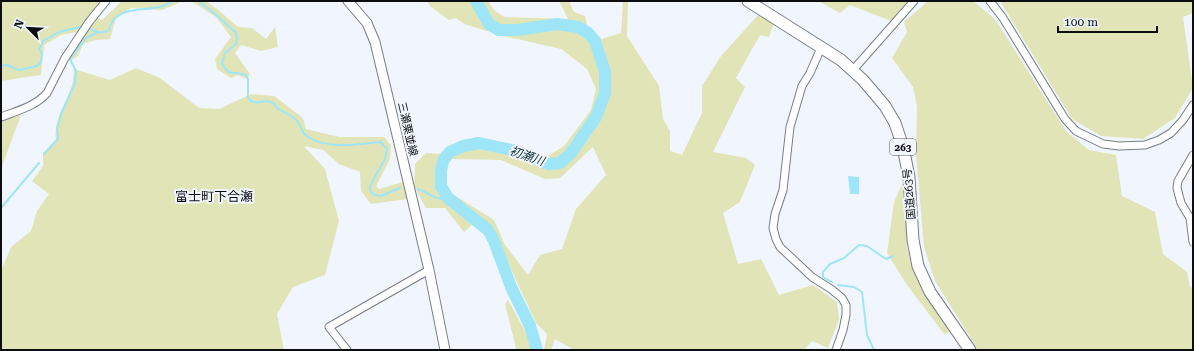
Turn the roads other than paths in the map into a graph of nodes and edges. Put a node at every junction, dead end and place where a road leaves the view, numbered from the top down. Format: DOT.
graph roads {
  1 [pos="106,1"];
  2 [pos="348,1"];
  3 [pos="748,1"];
  4 [pos="914,1"];
  5 [pos="990,1"];
  6 [pos="821,48"];
  7 [pos="853,70"];
  8 [pos="1193,105"];
  9 [pos="1,117"];
  10 [pos="1193,155"];
  11 [pos="1193,242"];
  12 [pos="429,270"];
  13 [pos="347,350"];
  14 [pos="445,350"];
  15 [pos="836,350"];
  16 [pos="970,350"];
  1 -- 9 [label="street"];
  2 -- 12 [label="main road, 三瀬栗並線"];
  3 -- 6 [label="highway, 国道263号 / 263"];
  4 -- 7 [label="street"];
  5 -- 8 [label="street"];
  6 -- 7 [label="highway, 国道263号 / 263"];
  6 -- 15 [label="street"];
  7 -- 16 [label="highway, 国道263号 / 263"];
  10 -- 11 [label="street"];
  12 -- 13 [label="street"];
  12 -- 14 [label="main road, 三瀬栗並線"];
}
